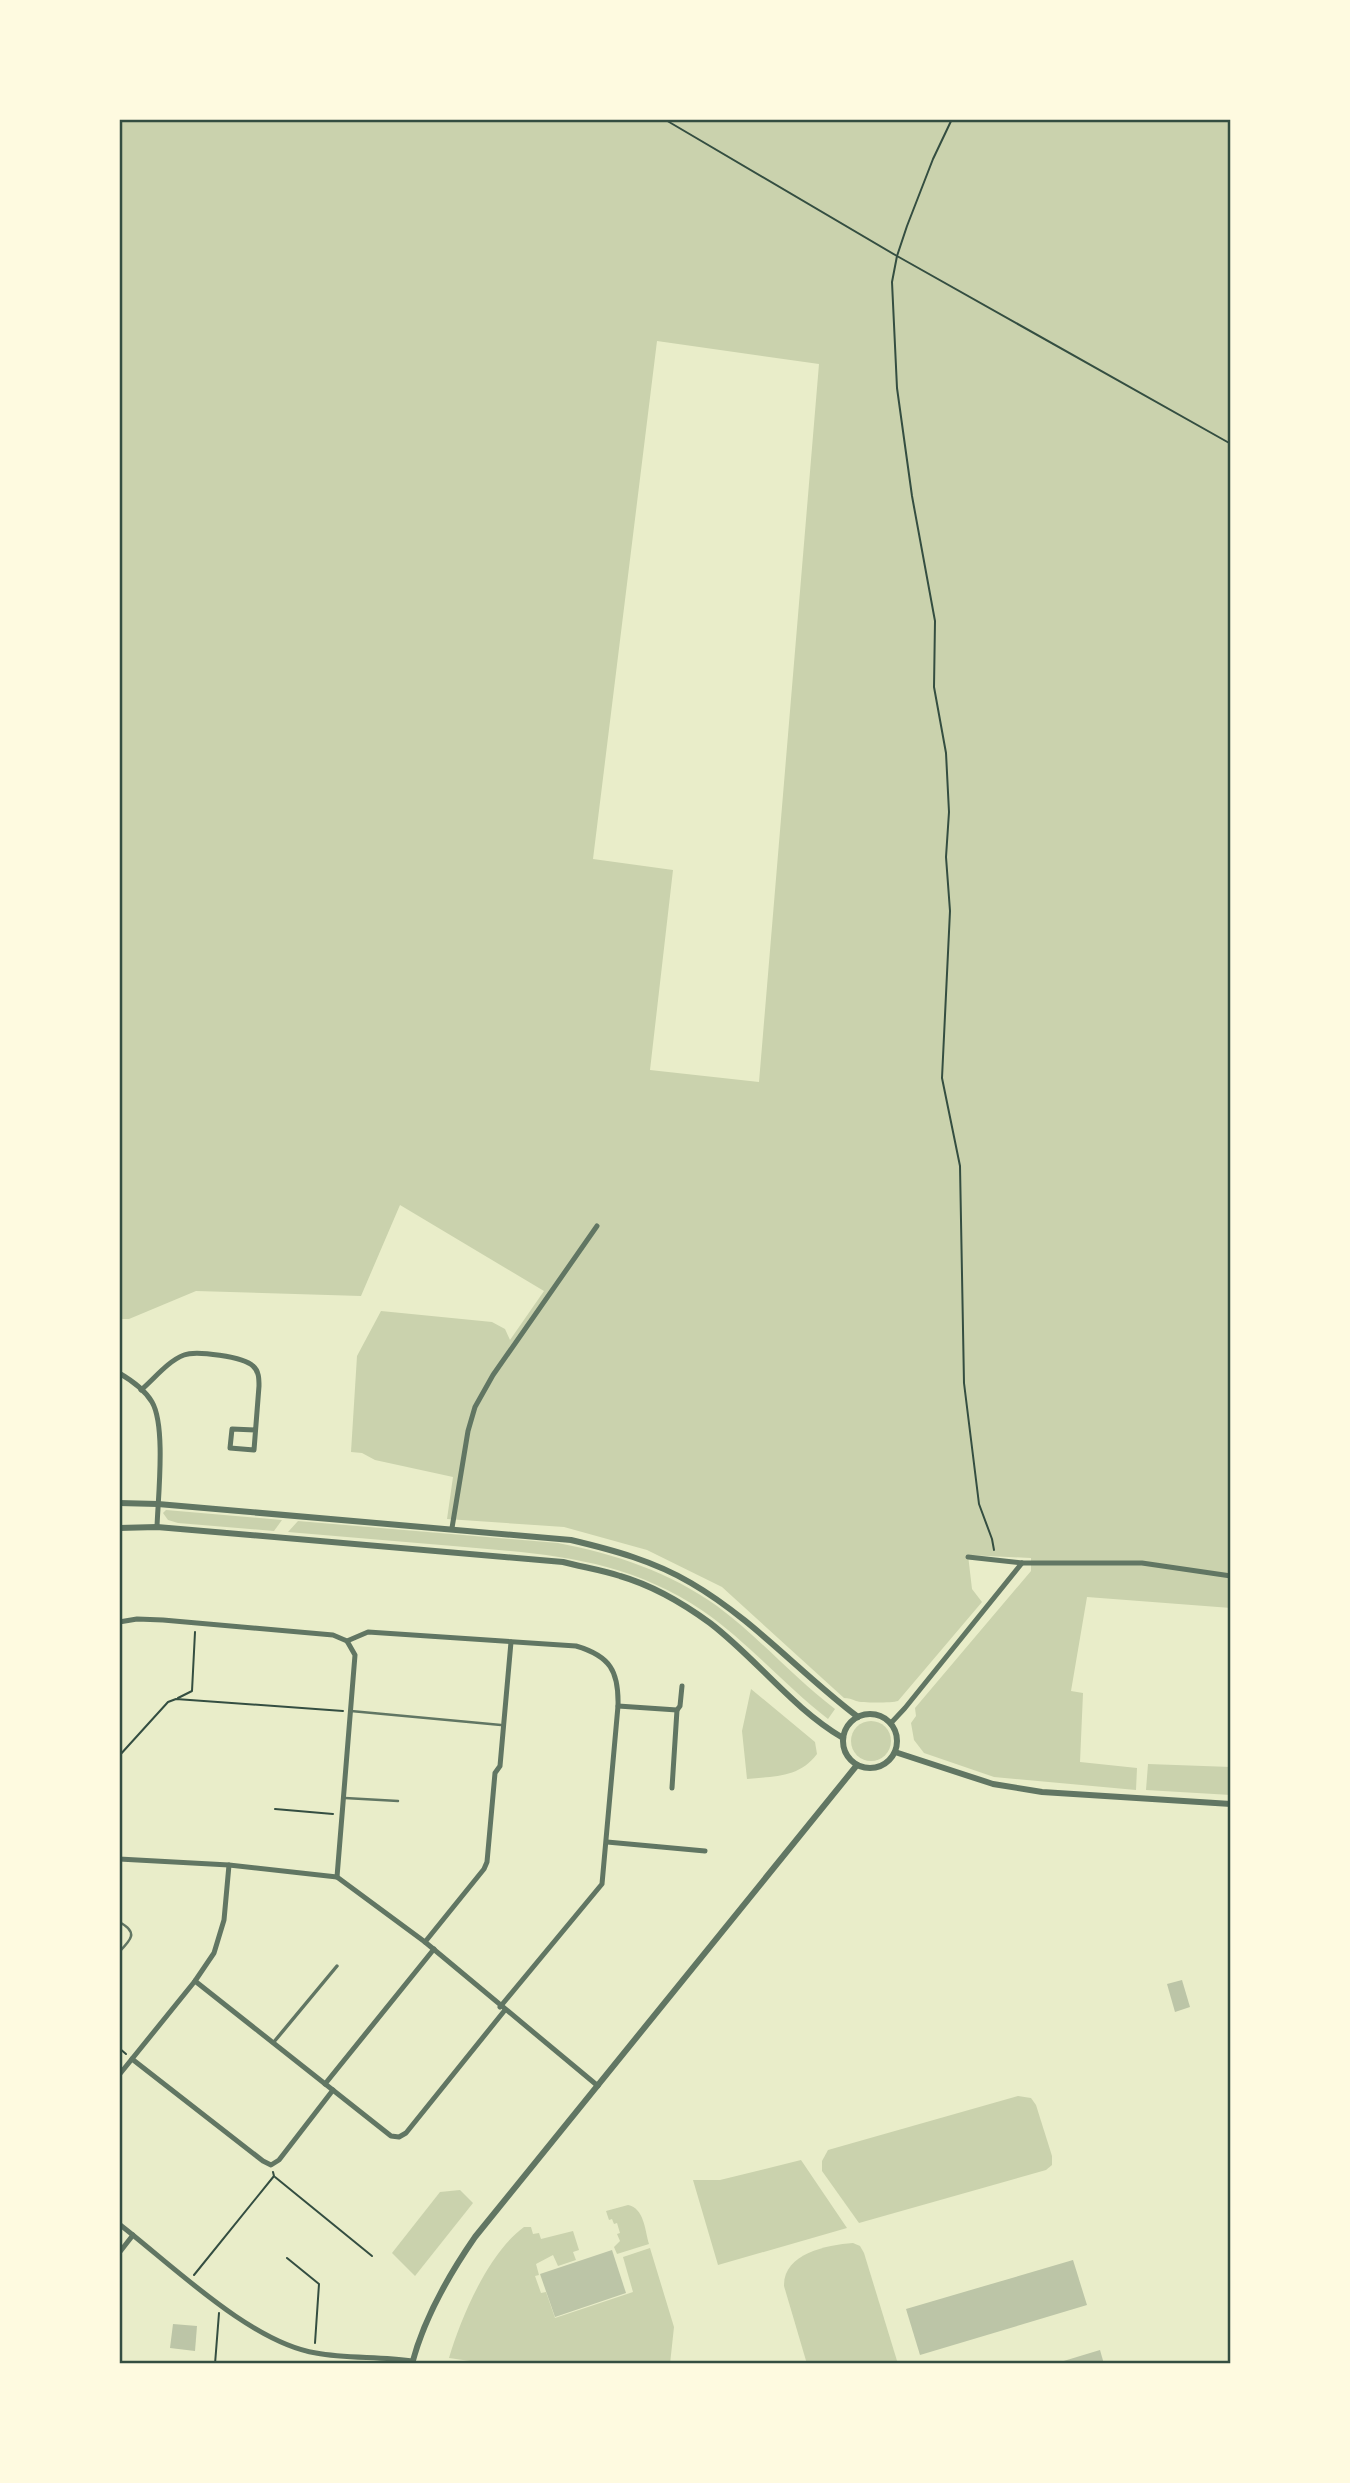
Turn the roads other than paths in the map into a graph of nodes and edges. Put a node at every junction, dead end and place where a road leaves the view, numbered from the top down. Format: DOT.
graph roads {
  1 [pos="597,1226"];
  2 [pos="119,1373"];
  3 [pos="141,1390"];
  4 [pos="256,1430"];
  5 [pos="119,1503"];
  6 [pos="158,1504"];
  7 [pos="157,1527"];
  8 [pos="119,1528"];
  9 [pos="452,1528"];
  10 [pos="968,1557"];
  11 [pos="1021,1563"];
  12 [pos="1231,1576"];
  13 [pos="119,1622"];
  14 [pos="347,1641"];
  15 [pos="511,1642"];
  16 [pos="682,1686"];
  17 [pos="618,1706"];
  18 [pos="677,1710"];
  19 [pos="351,1711"];
  20 [pos="858,1717"];
  21 [pos="891,1723"];
  22 [pos="503,1725"];
  23 [pos="843,1738"];
  24 [pos="895,1752"];
  25 [pos="857,1765"];
  26 [pos="672,1788"];
  27 [pos="345,1798"];
  28 [pos="398,1801"];
  29 [pos="1231,1804"];
  30 [pos="607,1842"];
  31 [pos="705,1852"];
  32 [pos="119,1859"];
  33 [pos="229,1865"];
  34 [pos="337,1877"];
  35 [pos="119,1922"];
  36 [pos="425,1942"];
  37 [pos="434,1949"];
  38 [pos="119,1952"];
  39 [pos="337,1966"];
  40 [pos="195,1981"];
  41 [pos="503,2008"];
  42 [pos="273,2043"];
  43 [pos="132,2059"];
  44 [pos="119,2075"];
  45 [pos="325,2084"];
  46 [pos="598,2086"];
  47 [pos="333,2090"];
  48 [pos="119,2224"];
  49 [pos="133,2235"];
  50 [pos="119,2253"];
  51 [pos="412,2363"];
  1 -- 9 [label="street"];
  2 -- 3 [label="street"];
  3 -- 4 [label="street"];
  3 -- 6 [label="street"];
  4 -- 4 [label="street"];
  5 -- 6 [label="street"];
  6 -- 7 [label="street"];
  6 -- 9 [label="street"];
  7 -- 8 [label="street"];
  7 -- 23 [label="street"];
  9 -- 20 [label="street"];
  10 -- 11 [label="street"];
  11 -- 12 [label="street"];
  11 -- 21 [label="street"];
  13 -- 14 [label="street"];
  14 -- 15 [label="street"];
  14 -- 19 [label="street"];
  15 -- 17 [label="street"];
  15 -- 22 [label="street"];
  16 -- 18 [label="street"];
  17 -- 18 [label="street"];
  17 -- 30 [label="street"];
  18 -- 26 [label="street"];
  19 -- 22 [label="lane"];
  19 -- 27 [label="street"];
  20 -- 21 [label="street"];
  20 -- 23 [label="street"];
  21 -- 24 [label="street"];
  22 -- 36 [label="street"];
  23 -- 25 [label="street"];
  24 -- 25 [label="street"];
  24 -- 29 [label="street"];
  25 -- 46 [label="street"];
  27 -- 28 [label="lane"];
  27 -- 34 [label="street"];
  30 -- 31 [label="street"];
  30 -- 41 [label="street"];
  32 -- 33 [label="street"];
  33 -- 34 [label="street"];
  33 -- 40 [label="street"];
  34 -- 36 [label="street"];
  35 -- 38 [label="lane"];
  36 -- 37 [label="street"];
  37 -- 41 [label="street"];
  37 -- 45 [label="street"];
  39 -- 42 [label="street"];
  40 -- 42 [label="street"];
  40 -- 43 [label="street"];
  41 -- 46 [label="street"];
  41 -- 47 [label="street"];
  42 -- 45 [label="street"];
  43 -- 44 [label="street"];
  43 -- 47 [label="street"];
  45 -- 47 [label="street"];
  46 -- 51 [label="street"];
  48 -- 49 [label="street"];
  49 -- 50 [label="street"];
  49 -- 51 [label="street"];
}
